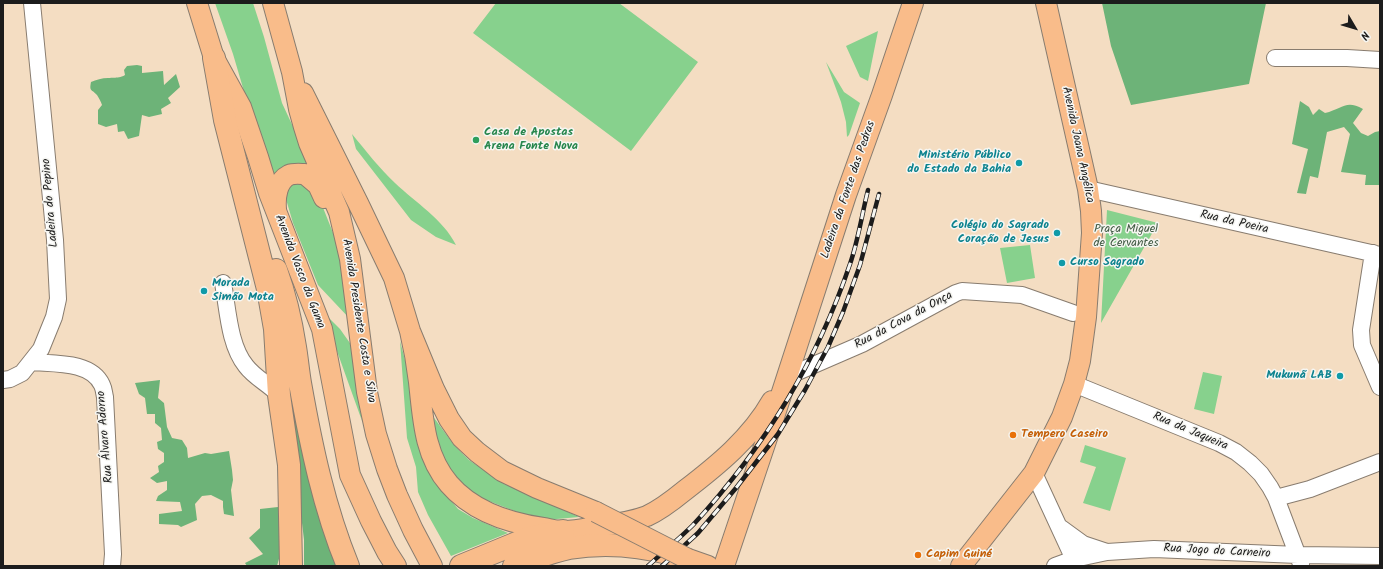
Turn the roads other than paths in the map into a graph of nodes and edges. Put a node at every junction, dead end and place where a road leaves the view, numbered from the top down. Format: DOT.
graph roads {
  1 [pos="32,3"];
  2 [pos="197,3"];
  3 [pos="274,3"];
  4 [pos="913,3"];
  5 [pos="1046,3"];
  6 [pos="214,58"];
  7 [pos="1275,58"];
  8 [pos="1380,60"];
  9 [pos="292,72"];
  10 [pos="237,168"];
  11 [pos="1088,189"];
  12 [pos="276,213"];
  13 [pos="1377,254"];
  14 [pos="350,259"];
  15 [pos="223,283"];
  16 [pos="1073,313"];
  17 [pos="410,331"];
  18 [pos="32,362"];
  19 [pos="786,377"];
  20 [pos="3,380"];
  21 [pos="1074,384"];
  22 [pos="1380,387"];
  23 [pos="279,395"];
  24 [pos="1380,462"];
  25 [pos="1034,474"];
  26 [pos="1276,498"];
  27 [pos="1059,526"];
  28 [pos="563,531"];
  29 [pos="1106,552"];
  30 [pos="1380,556"];
  31 [pos="1300,561"];
  32 [pos="698,562"];
  33 [pos="468,563"];
  34 [pos="1076,563"];
  35 [pos="112,566"];
  36 [pos="291,566"];
  37 [pos="348,566"];
  38 [pos="396,566"];
  39 [pos="432,566"];
  40 [pos="514,566"];
  41 [pos="724,566"];
  42 [pos="961,566"];
  43 [pos="1055,566"];
  1 -- 18 [label="street, Ladeira do Pepino"];
  2 -- 6 [label="main road, Avenida Vasco da Gama"];
  3 -- 9 [label="main road, Avenida Presidente Costa e Silva"];
  4 -- 19 [label="main road, Ladeira da Fonte das Pedras"];
  5 -- 11 [label="main road, Avenida Joana Angélica"];
  6 -- 10 [label="highway"];
  6 -- 12 [label="main road, Avenida Vasco da Gama"];
  7 -- 8 [label="street"];
  9 -- 14 [label="main road, Avenida Presidente Costa e Silva"];
  9 -- 17 [label="main road"];
  10 -- 23 [label="highway"];
  10 -- 37 [label="highway"];
  11 -- 13 [label="street, Rua da Poeira"];
  11 -- 21 [label="main road, Avenida Joana Angélica"];
  12 -- 14 [label="main road"];
  12 -- 38 [label="main road, Avenida Vasco da Gama"];
  13 -- 22 [label="street"];
  14 -- 39 [label="main road, Avenida Presidente Costa e Silva"];
  15 -- 23 [label="street"];
  16 -- 19 [label="street, Rua da Cova da Onça"];
  17 -- 28 [label="main road, Ladeira da Fonte das Pedras"];
  17 -- 32 [label="main road, bridge"];
  18 -- 20 [label="street, Ladeira do Pepino"];
  18 -- 35 [label="street, Rua Álvaro Adorno"];
  19 -- 28 [label="main road, Ladeira da Fonte das Pedras"];
  19 -- 41 [label="main road, Ladeira da Fonte das Pedras"];
  21 -- 25 [label="main road, Avenida Joana Angélica"];
  21 -- 26 [label="street, Rua da Jaqueira"];
  23 -- 36 [label="highway"];
  24 -- 26 [label="street"];
  25 -- 27 [label="street"];
  25 -- 42 [label="main road, Avenida Joana Angélica"];
  26 -- 31 [label="street, Rua da Jaqueira"];
  27 -- 29 [label="street"];
  27 -- 34 [label="street"];
  28 -- 33 [label="highway"];
  29 -- 31 [label="street, Rua Jogo do Carneiro"];
  29 -- 34 [label="street, Rua Jogo do Carneiro"];
  30 -- 31 [label="street, Rua Jogo do Carneiro"];
  32 -- 40 [label="highway, bridge"];
  34 -- 43 [label="street, Rua Jogo do Carneiro"];
}
